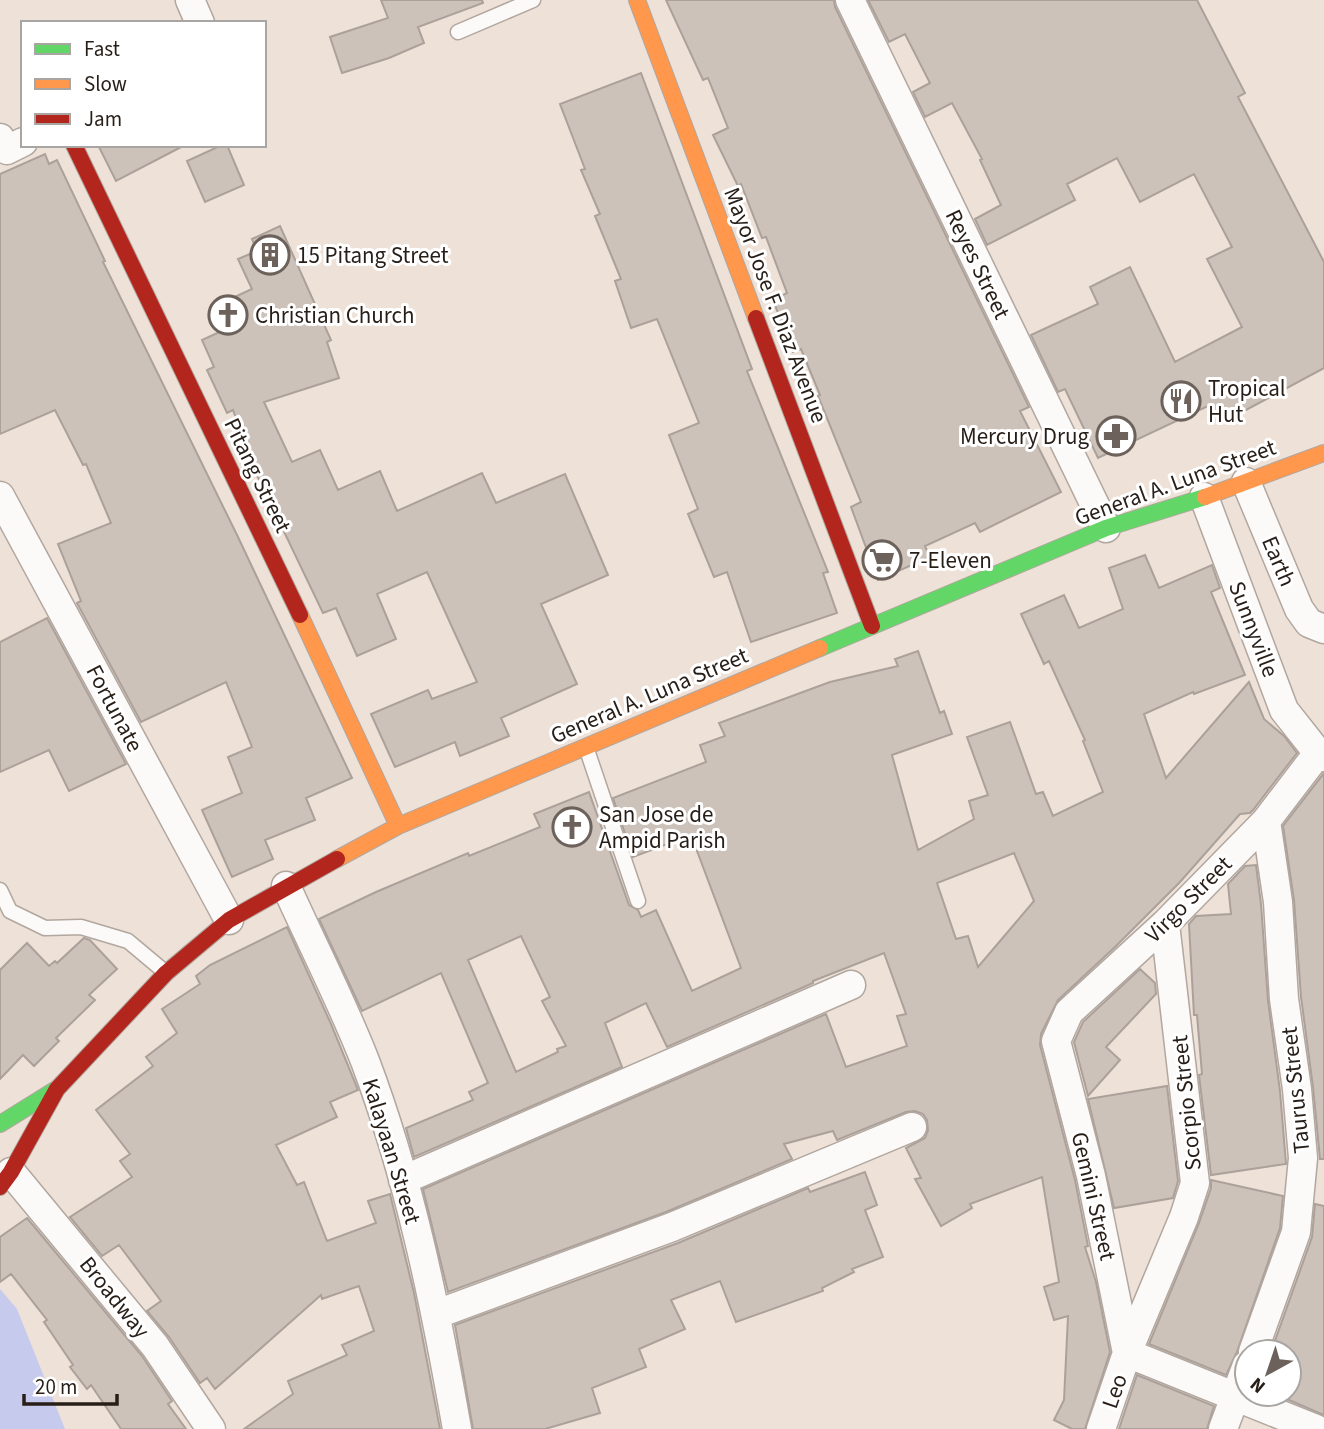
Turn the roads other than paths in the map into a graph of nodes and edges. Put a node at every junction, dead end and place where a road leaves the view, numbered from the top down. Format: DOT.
graph roads {
  1 [pos="190,0"];
  2 [pos="533,0"];
  3 [pos="637,0"];
  4 [pos="850,0"];
  5 [pos="199,21"];
  6 [pos="458,32"];
  7 [pos="76,147"];
  8 [pos="1324,453"];
  9 [pos="1246,482"];
  10 [pos="0,496"];
  11 [pos="1203,497"];
  12 [pos="1106,528"];
  13 [pos="872,626"];
  14 [pos="1324,629"];
  15 [pos="586,747"];
  16 [pos="1319,747"];
  17 [pos="1266,821"];
  18 [pos="398,826"];
  19 [pos="286,886"];
  20 [pos="0,890"];
  21 [pos="638,901"];
  22 [pos="229,920"];
  23 [pos="1165,925"];
  24 [pos="166,973"];
  25 [pos="852,985"];
  26 [pos="1056,1041"];
  27 [pos="57,1089"];
  28 [pos="0,1124"];
  29 [pos="912,1127"];
  30 [pos="6,1179"];
  31 [pos="403,1180"];
  32 [pos="437,1314"];
  33 [pos="1258,1338"];
  34 [pos="1127,1353"];
  35 [pos="1233,1394"];
  36 [pos="1233,1401"];
  37 [pos="1266,1408"];
  38 [pos="211,1429"];
  39 [pos="457,1429"];
  40 [pos="1101,1429"];
  41 [pos="1223,1429"];
  42 [pos="1315,1429"];
  1 -- 5 [label="street"];
  2 -- 6 [label="lane"];
  3 -- 13 [label="main road, Mayor Jose F. Diaz Avenue"];
  4 -- 12 [label="street, Reyes Street"];
  7 -- 18 [label="main road, Pitang Street"];
  8 -- 9 [label="main road, General A. Luna Street"];
  9 -- 11 [label="main road, General A. Luna Street"];
  9 -- 14 [label="street, Earth"];
  10 -- 22 [label="street, Fortunate"];
  11 -- 12 [label="main road, General A. Luna Street"];
  11 -- 16 [label="street, Sunnyville"];
  12 -- 13 [label="main road, General A. Luna Street"];
  13 -- 15 [label="main road, General A. Luna Street"];
  15 -- 18 [label="main road, General A. Luna Street"];
  15 -- 21 [label="lane"];
  16 -- 17 [label="street, Virgo Street"];
  17 -- 23 [label="street, Virgo Street"];
  17 -- 33 [label="street, Taurus Street"];
  18 -- 19 [label="main road, General A. Luna Street"];
  19 -- 22 [label="main road, General A. Luna Street"];
  19 -- 31 [label="street, Kalayaan Street"];
  20 -- 24 [label="lane"];
  22 -- 24 [label="main road, General A. Luna Street"];
  23 -- 26 [label="street, Virgo Street"];
  23 -- 34 [label="street, Scorpio Street"];
  24 -- 27 [label="main road, General A. Luna Street"];
  25 -- 31 [label="street"];
  26 -- 34 [label="street, Gemini Street"];
  27 -- 28 [label="main road, General A. Luna Street"];
  27 -- 30 [label="main road, General A. Luna Street"];
  29 -- 32 [label="street"];
  30 -- 38 [label="street, Broadway"];
  31 -- 32 [label="street, Kalayaan Street"];
  32 -- 39 [label="street, Kalayaan Street"];
  34 -- 35 [label="street"];
  34 -- 40 [label="street, Leo"];
  36 -- 41 [label="street"];
  37 -- 42 [label="street"];
}
